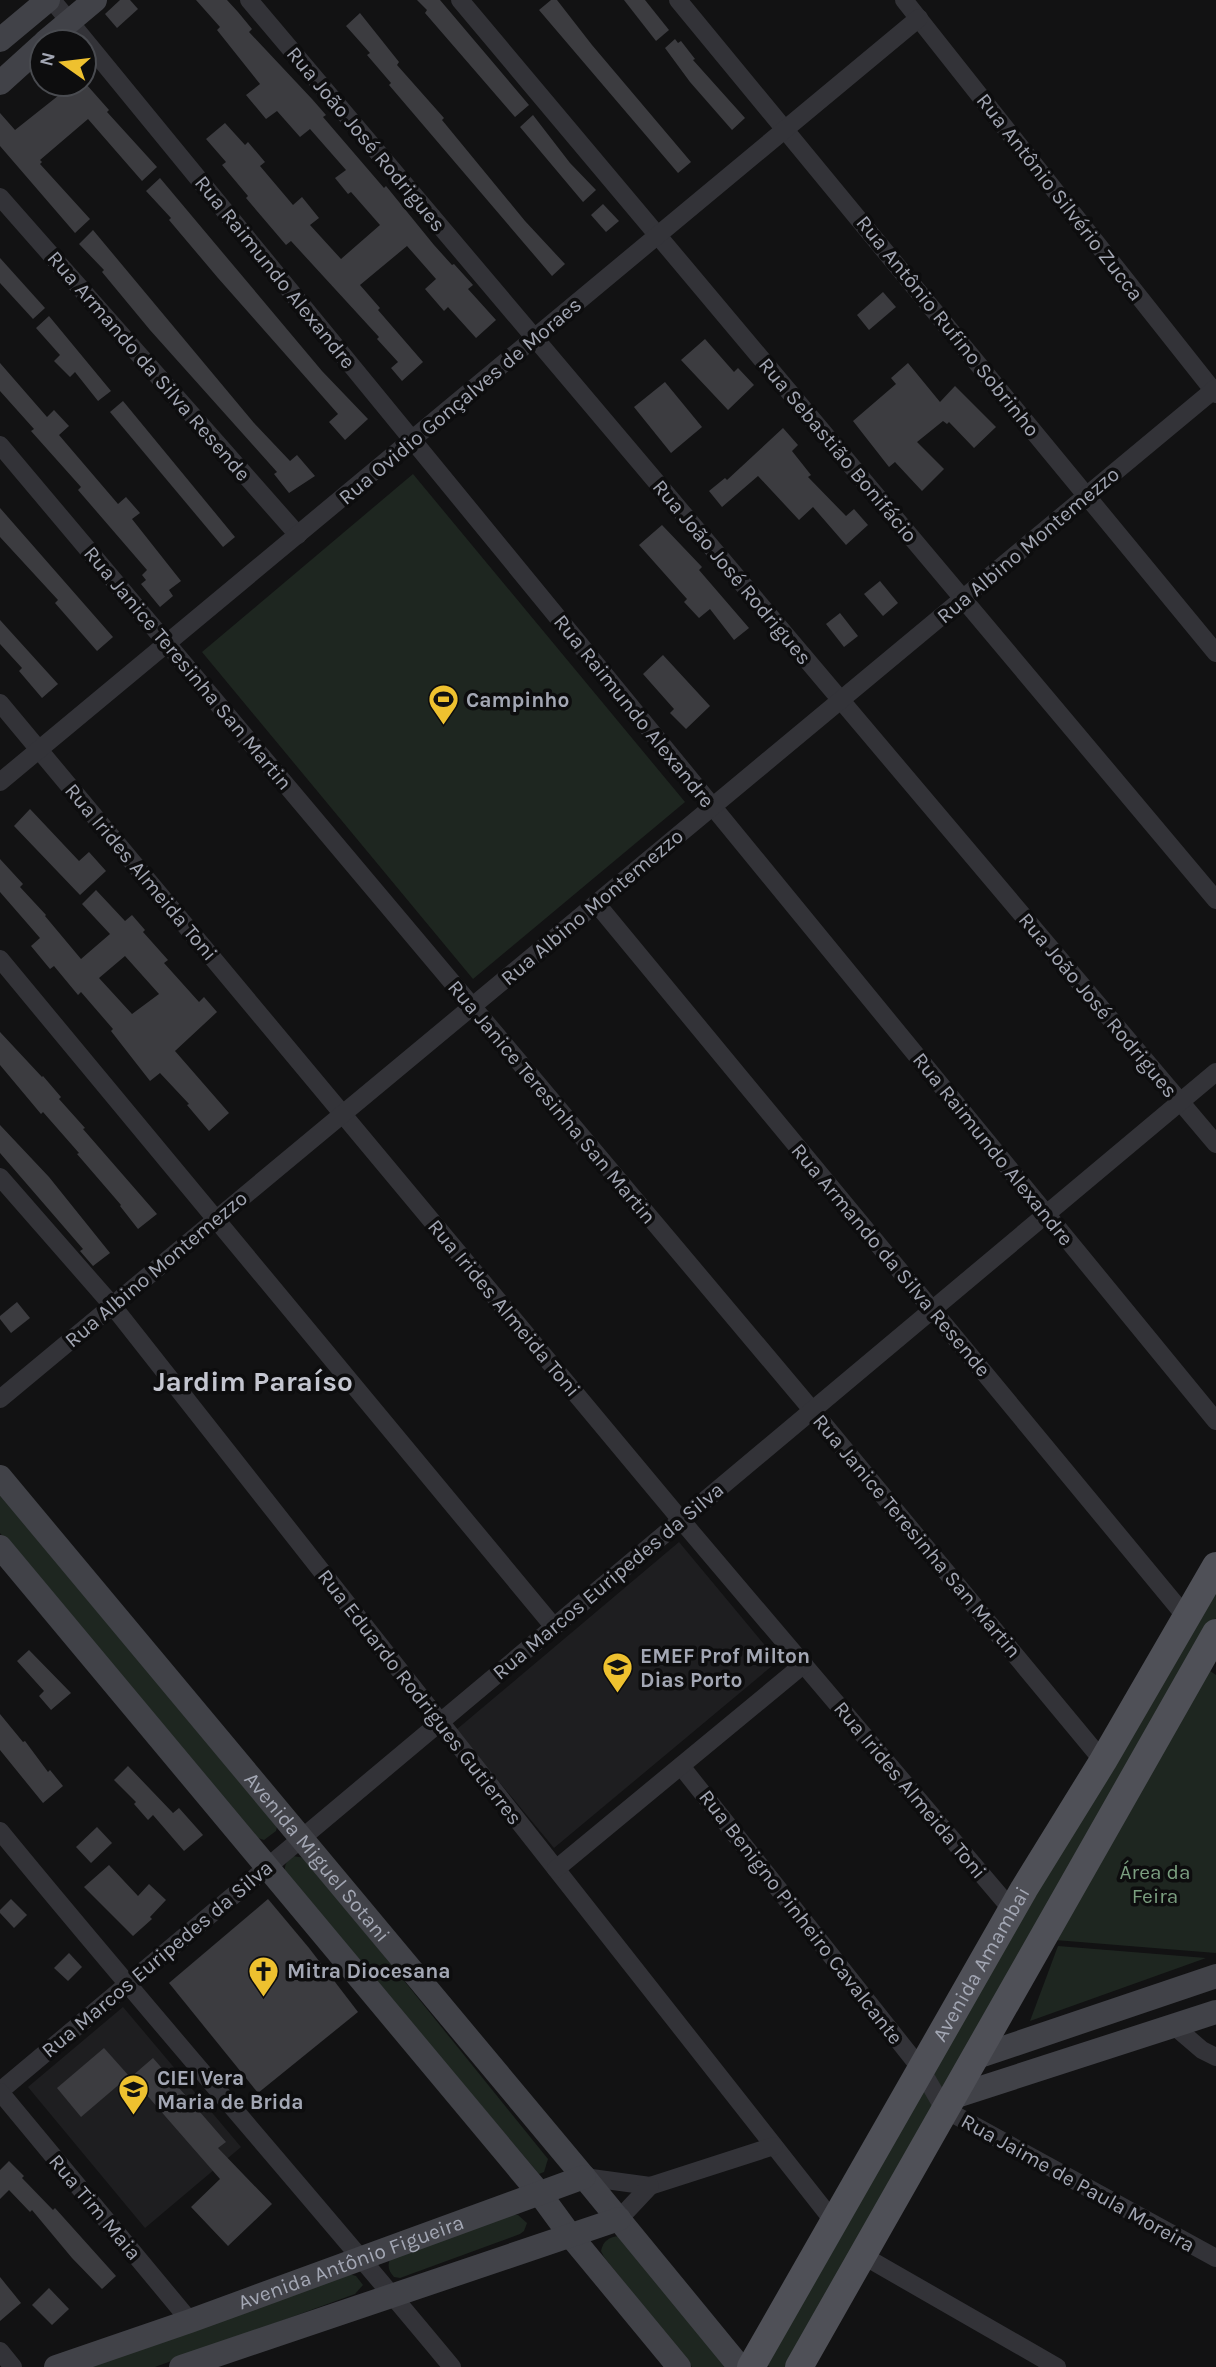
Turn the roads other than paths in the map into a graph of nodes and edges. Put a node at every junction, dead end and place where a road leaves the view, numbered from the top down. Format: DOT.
graph roads {
  1 [pos="50,0"];
  2 [pos="96,0"];
  3 [pos="249,0"];
  4 [pos="460,0"];
  5 [pos="678,0"];
  6 [pos="904,0"];
  7 [pos="919,18"];
  8 [pos="69,21"];
  9 [pos="61,28"];
  10 [pos="0,40"];
  11 [pos="28,58"];
  12 [pos="0,83"];
  13 [pos="787,130"];
  14 [pos="0,197"];
  15 [pos="659,236"];
  16 [pos="535,339"];
  17 [pos="1215,391"];
  18 [pos="412,440"];
  19 [pos="0,445"];
  20 [pos="1087,496"];
  21 [pos="298,535"];
  22 [pos="963,599"];
  23 [pos="168,643"];
  24 [pos="1216,653"];
  25 [pos="841,700"];
  26 [pos="0,702"];
  27 [pos="39,749"];
  28 [pos="0,782"];
  29 [pos="713,806"];
  30 [pos="1216,900"];
  31 [pos="596,903"];
  32 [pos="0,959"];
  33 [pos="472,1007"];
  34 [pos="1216,1072"];
  35 [pos="1181,1102"];
  36 [pos="342,1115"];
  37 [pos="1216,1144"];
  38 [pos="0,1177"];
  39 [pos="1046,1214"];
  40 [pos="216,1219"];
  41 [pos="112,1306"];
  42 [pos="933,1310"];
  43 [pos="0,1399"];
  44 [pos="812,1410"];
  45 [pos="1216,1421"];
  46 [pos="0,1477"];
  47 [pos="681,1520"];
  48 [pos="0,1547"];
  49 [pos="1216,1566"];
  50 [pos="1186,1617"];
  51 [pos="554,1627"];
  52 [pos="1212,1650"];
  53 [pos="804,1664"];
  54 [pos="440,1722"];
  55 [pos="1103,1760"];
  56 [pos="681,1766"];
  57 [pos="0,1831"];
  58 [pos="302,1838"];
  59 [pos="267,1867"];
  60 [pos="556,1869"];
  61 [pos="1012,1910"];
  62 [pos="1216,1976"];
  63 [pos="127,1985"];
  64 [pos="1216,2012"];
  65 [pos="1174,2026"];
  66 [pos="984,2055"];
  67 [pos="1216,2057"];
  68 [pos="921,2069"];
  69 [pos="997,2082"];
  70 [pos="0,2091"];
  71 [pos="947,2103"];
  72 [pos="774,2146"];
  73 [pos="584,2177"];
  74 [pos="650,2186"];
  75 [pos="540,2194"];
  76 [pos="619,2219"];
  77 [pos="834,2222"];
  78 [pos="570,2235"];
  79 [pos="862,2255"];
  80 [pos="1216,2258"];
  81 [pos="364,2259"];
  82 [pos="393,2296"];
  83 [pos="190,2321"];
  84 [pos="0,2351"];
  85 [pos="223,2361"];
  86 [pos="13,2367"];
  87 [pos="56,2367"];
  88 [pos="181,2367"];
  89 [pos="452,2367"];
  90 [pos="679,2367"];
  91 [pos="740,2367"];
  92 [pos="751,2367"];
  93 [pos="799,2367"];
  94 [pos="1057,2367"];
  1 -- 8 [label="street, Rua Raimundo Alexandre"];
  1 -- 10 [label="street"];
  2 -- 8 [label="street"];
  3 -- 16 [label="street, Rua João José Rodrigues"];
  4 -- 15 [label="street, Rua Sebastião Bonifácio"];
  5 -- 13 [label="street, Rua Antônio Rufino Sobrinho"];
  6 -- 7 [label="street, Rua Antônio Silvério Zucca"];
  7 -- 13 [label="street, Rua Ovidio Gonçalves de Moraes"];
  7 -- 17 [label="street, Rua Antônio Silvério Zucca"];
  8 -- 9 [label="street"];
  8 -- 18 [label="street, Rua Raimundo Alexandre"];
  11 -- 12 [label="street"];
  13 -- 15 [label="street, Rua Ovidio Gonçalves de Moraes"];
  13 -- 20 [label="street, Rua Antônio Rufino Sobrinho"];
  14 -- 21 [label="street, Rua Armando da Silva Resende"];
  15 -- 16 [label="street, Rua Ovidio Gonçalves de Moraes"];
  15 -- 22 [label="street, Rua Sebastião Bonifácio"];
  16 -- 18 [label="street, Rua Ovidio Gonçalves de Moraes"];
  16 -- 25 [label="street, Rua João José Rodrigues"];
  17 -- 20 [label="street, Rua Albino Montemezzo"];
  18 -- 21 [label="street, Rua Ovidio Gonçalves de Moraes"];
  18 -- 29 [label="street, Rua Raimundo Alexandre"];
  19 -- 23 [label="street, Rua Janice Teresinha San Martin"];
  20 -- 22 [label="street, Rua Albino Montemezzo"];
  20 -- 24 [label="street, Rua Antônio Rufino Sobrinho"];
  21 -- 23 [label="street, Rua Ovidio Gonçalves de Moraes"];
  22 -- 25 [label="street, Rua Albino Montemezzo"];
  22 -- 30 [label="street, Rua Sebastião Bonifácio"];
  23 -- 27 [label="street, Rua Ovidio Gonçalves de Moraes"];
  23 -- 33 [label="street, Rua Janice Teresinha San Martin"];
  25 -- 29 [label="street, Rua Albino Montemezzo"];
  25 -- 35 [label="street, Rua João José Rodrigues"];
  26 -- 27 [label="street, Rua Irides Almeida Toni"];
  27 -- 28 [label="street, Rua Ovidio Gonçalves de Moraes"];
  27 -- 36 [label="street, Rua Irides Almeida Toni"];
  29 -- 31 [label="street, Rua Albino Montemezzo"];
  29 -- 39 [label="street, Rua Raimundo Alexandre"];
  31 -- 33 [label="street, Rua Albino Montemezzo"];
  31 -- 42 [label="street, Rua Armando da Silva Resende"];
  32 -- 40 [label="street"];
  33 -- 36 [label="street, Rua Albino Montemezzo"];
  33 -- 44 [label="street, Rua Janice Teresinha San Martin"];
  34 -- 35 [label="street, Rua Marcos Euripedes da Silva"];
  35 -- 37 [label="street, Rua João José Rodrigues"];
  35 -- 39 [label="street, Rua Marcos Euripedes da Silva"];
  36 -- 40 [label="street, Rua Albino Montemezzo"];
  36 -- 47 [label="street, Rua Irides Almeida Toni"];
  38 -- 41 [label="street, Rua Eduardo Rodrigues Gutierres"];
  39 -- 42 [label="street, Rua Marcos Euripedes da Silva"];
  39 -- 45 [label="street, Rua Raimundo Alexandre"];
  40 -- 41 [label="street, Rua Albino Montemezzo"];
  40 -- 51 [label="street"];
  41 -- 43 [label="street, Rua Albino Montemezzo"];
  41 -- 54 [label="street, Rua Eduardo Rodrigues Gutierres"];
  42 -- 44 [label="street, Rua Marcos Euripedes da Silva"];
  42 -- 50 [label="street, Rua Armando da Silva Resende"];
  44 -- 47 [label="street, Rua Marcos Euripedes da Silva"];
  44 -- 55 [label="street, Rua Janice Teresinha San Martin"];
  46 -- 58 [label="street, Avenida Miguel Sotani"];
  47 -- 51 [label="street, Rua Marcos Euripedes da Silva"];
  47 -- 53 [label="street, Rua Irides Almeida Toni"];
  48 -- 59 [label="street"];
  49 -- 50 [label="main road, Avenida Amambai"];
  50 -- 55 [label="main road, Avenida Amambai"];
  51 -- 54 [label="street, Rua Marcos Euripedes da Silva"];
  52 -- 66 [label="main road, Avenida Amambai"];
  53 -- 56 [label="street"];
  53 -- 61 [label="street, Rua Irides Almeida Toni"];
  54 -- 58 [label="street, Rua Marcos Euripedes da Silva"];
  54 -- 60 [label="street, Rua Eduardo Rodrigues Gutierres"];
  55 -- 61 [label="main road, Avenida Amambai"];
  56 -- 60 [label="street"];
  56 -- 68 [label="street, Rua Benigno Pinheiro Cavalcante"];
  57 -- 63 [label="street"];
  58 -- 59 [label="street, Rua Marcos Euripedes da Silva"];
  58 -- 73 [label="street, Avenida Miguel Sotani"];
  59 -- 63 [label="street, Rua Marcos Euripedes da Silva"];
  59 -- 75 [label="street"];
  60 -- 72 [label="street, Rua Eduardo Rodrigues Gutierres"];
  61 -- 68 [label="main road, Avenida Amambai"];
  62 -- 66 [label="street"];
  63 -- 70 [label="street, Rua Marcos Euripedes da Silva"];
  63 -- 81 [label="street"];
  64 -- 65 [label="street"];
  65 -- 67 [label="street"];
  65 -- 69 [label="street"];
  66 -- 69 [label="street"];
  66 -- 71 [label="main road, Avenida Amambai"];
  68 -- 71 [label="street, Rua Jaime de Paula Moreira"];
  68 -- 77 [label="main road, Avenida Amambai"];
  69 -- 71 [label="street"];
  70 -- 83 [label="street, Rua Tim Maia"];
  71 -- 79 [label="main road, Avenida Amambai"];
  71 -- 80 [label="street, Rua Jaime de Paula Moreira"];
  72 -- 74 [label="street, Avenida Antônio Figueira"];
  72 -- 77 [label="street, Rua Eduardo Rodrigues Gutierres"];
  73 -- 74 [label="street, Avenida Antônio Figueira"];
  73 -- 75 [label="street, Avenida Antônio Figueira"];
  73 -- 76 [label="street, Avenida Miguel Sotani"];
  74 -- 76 [label="street, Avenida Antônio Figueira"];
  75 -- 78 [label="street"];
  75 -- 81 [label="street, Avenida Antônio Figueira"];
  76 -- 78 [label="street, Avenida Antônio Figueira"];
  76 -- 91 [label="street, Avenida Miguel Sotani"];
  77 -- 92 [label="main road, Avenida Amambai"];
  78 -- 82 [label="street, Avenida Antônio Figueira"];
  78 -- 90 [label="street"];
  79 -- 93 [label="main road, Avenida Amambai"];
  79 -- 94 [label="street"];
  81 -- 82 [label="street"];
  81 -- 83 [label="street, Avenida Antônio Figueira"];
  82 -- 85 [label="street, Avenida Antônio Figueira"];
  82 -- 89 [label="street"];
  83 -- 87 [label="street, Avenida Antônio Figueira"];
  84 -- 86 [label="street"];
  85 -- 88 [label="street, Avenida Antônio Figueira"];
}
